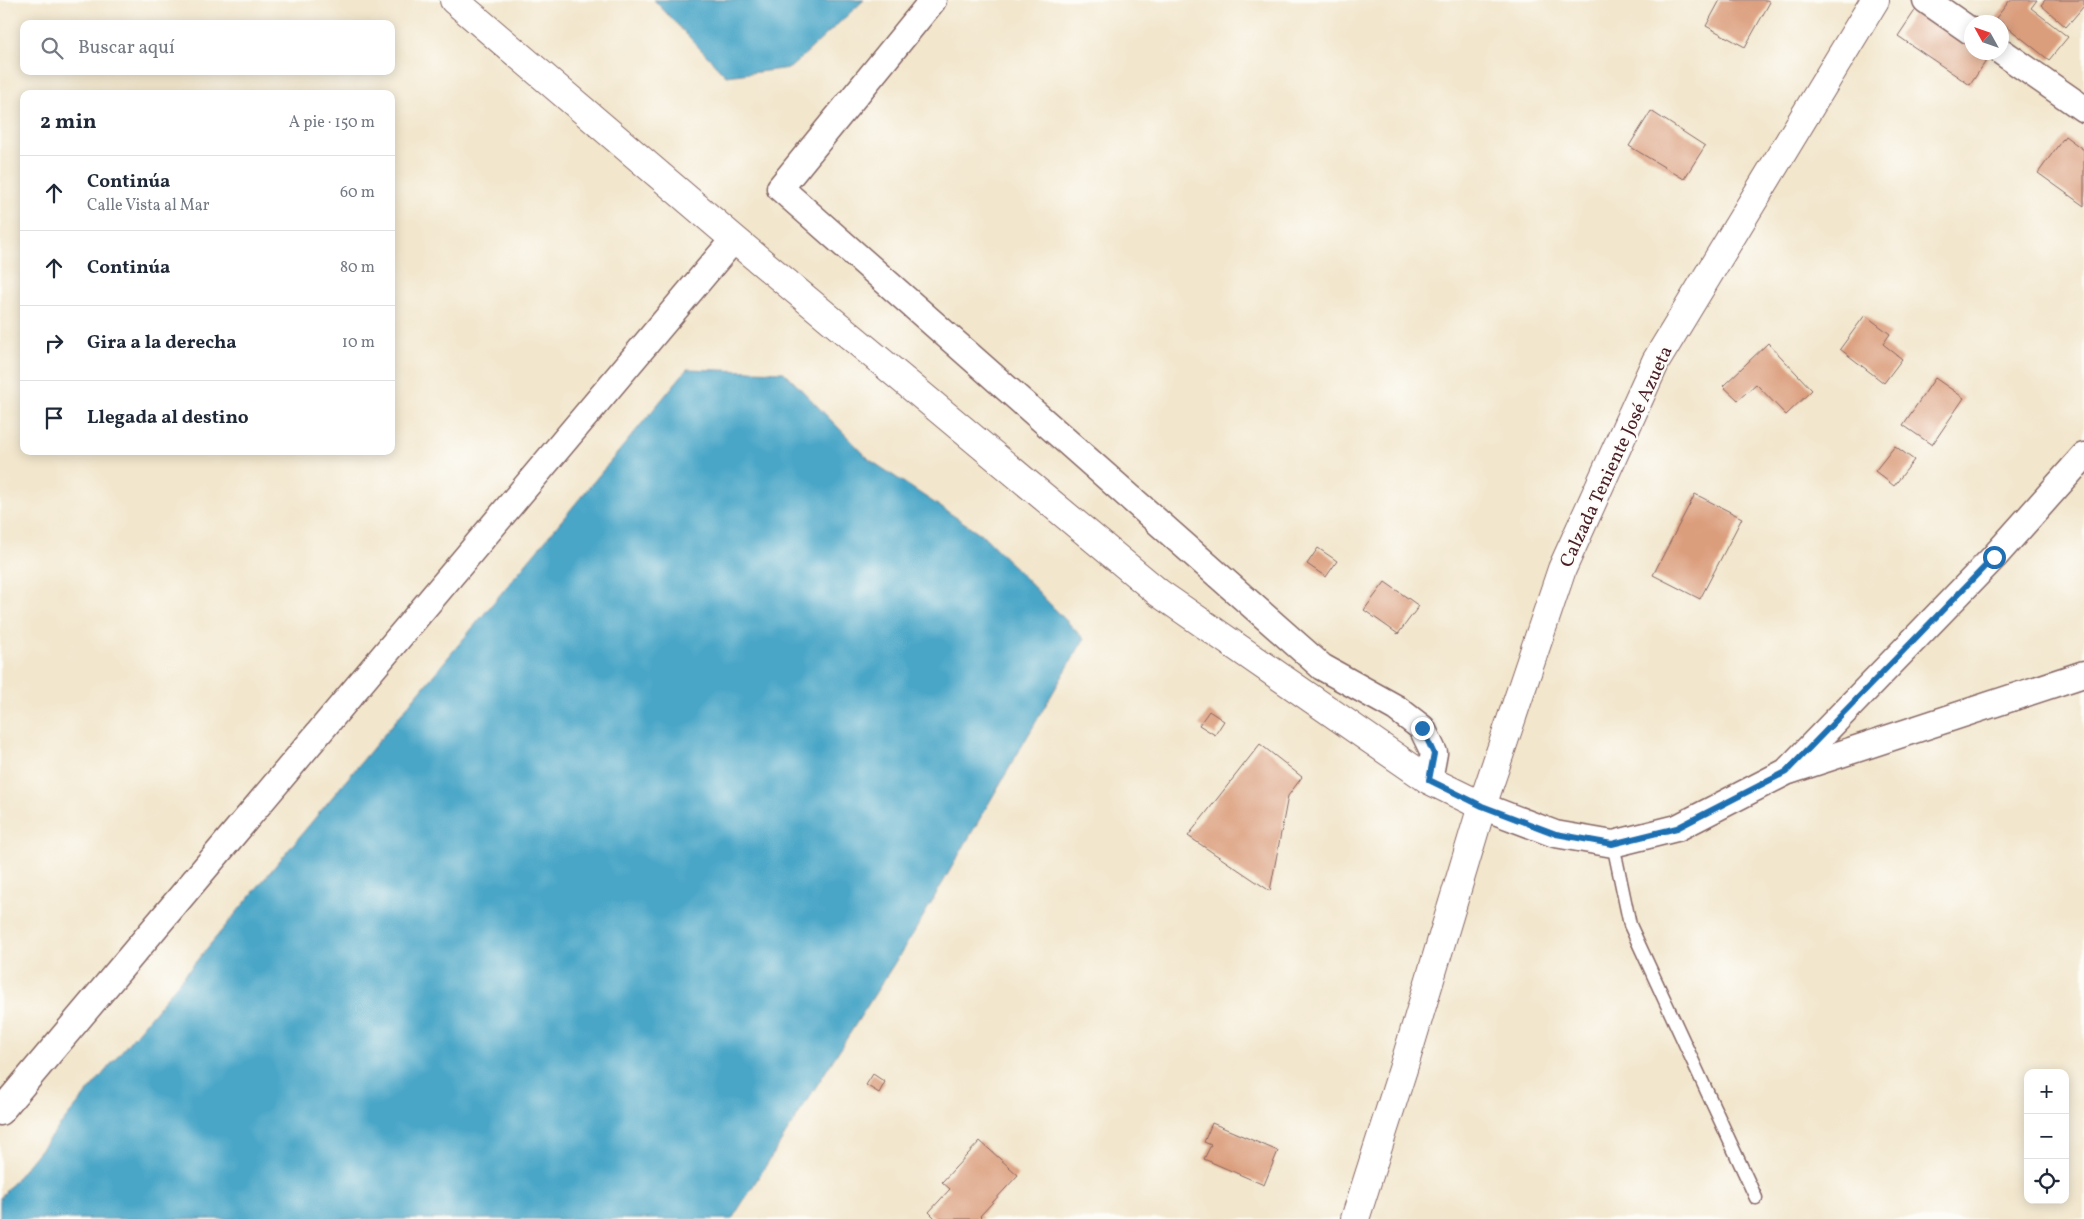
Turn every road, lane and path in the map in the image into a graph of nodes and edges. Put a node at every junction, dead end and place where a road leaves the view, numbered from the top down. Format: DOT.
graph roads {
  1 [pos="454,0"];
  2 [pos="933,0"];
  3 [pos="1875,0"];
  4 [pos="1926,0"];
  5 [pos="1964,26"];
  6 [pos="2009,57"];
  7 [pos="2084,109"];
  8 [pos="734,239"];
  9 [pos="2084,456"];
  10 [pos="2084,674"];
  11 [pos="1786,772"];
  12 [pos="1429,780"];
  13 [pos="1482,806"];
  14 [pos="1612,844"];
  15 [pos="0,1112"];
  16 [pos="1756,1198"];
  17 [pos="1355,1219"];
  1 -- 8 [label="main road"];
  2 -- 12 [label="street"];
  3 -- 13 [label="main road, Calzada Teniente José Azueta"];
  4 -- 5 [label="street"];
  6 -- 7 [label="street"];
  8 -- 12 [label="main road"];
  8 -- 15 [label="street"];
  9 -- 11 [label="street"];
  10 -- 11 [label="street"];
  11 -- 14 [label="street"];
  12 -- 13 [label="main road"];
  13 -- 14 [label="street"];
  13 -- 17 [label="main road, Calzada Teniente José Azueta"];
  14 -- 16 [label="lane"];
}
